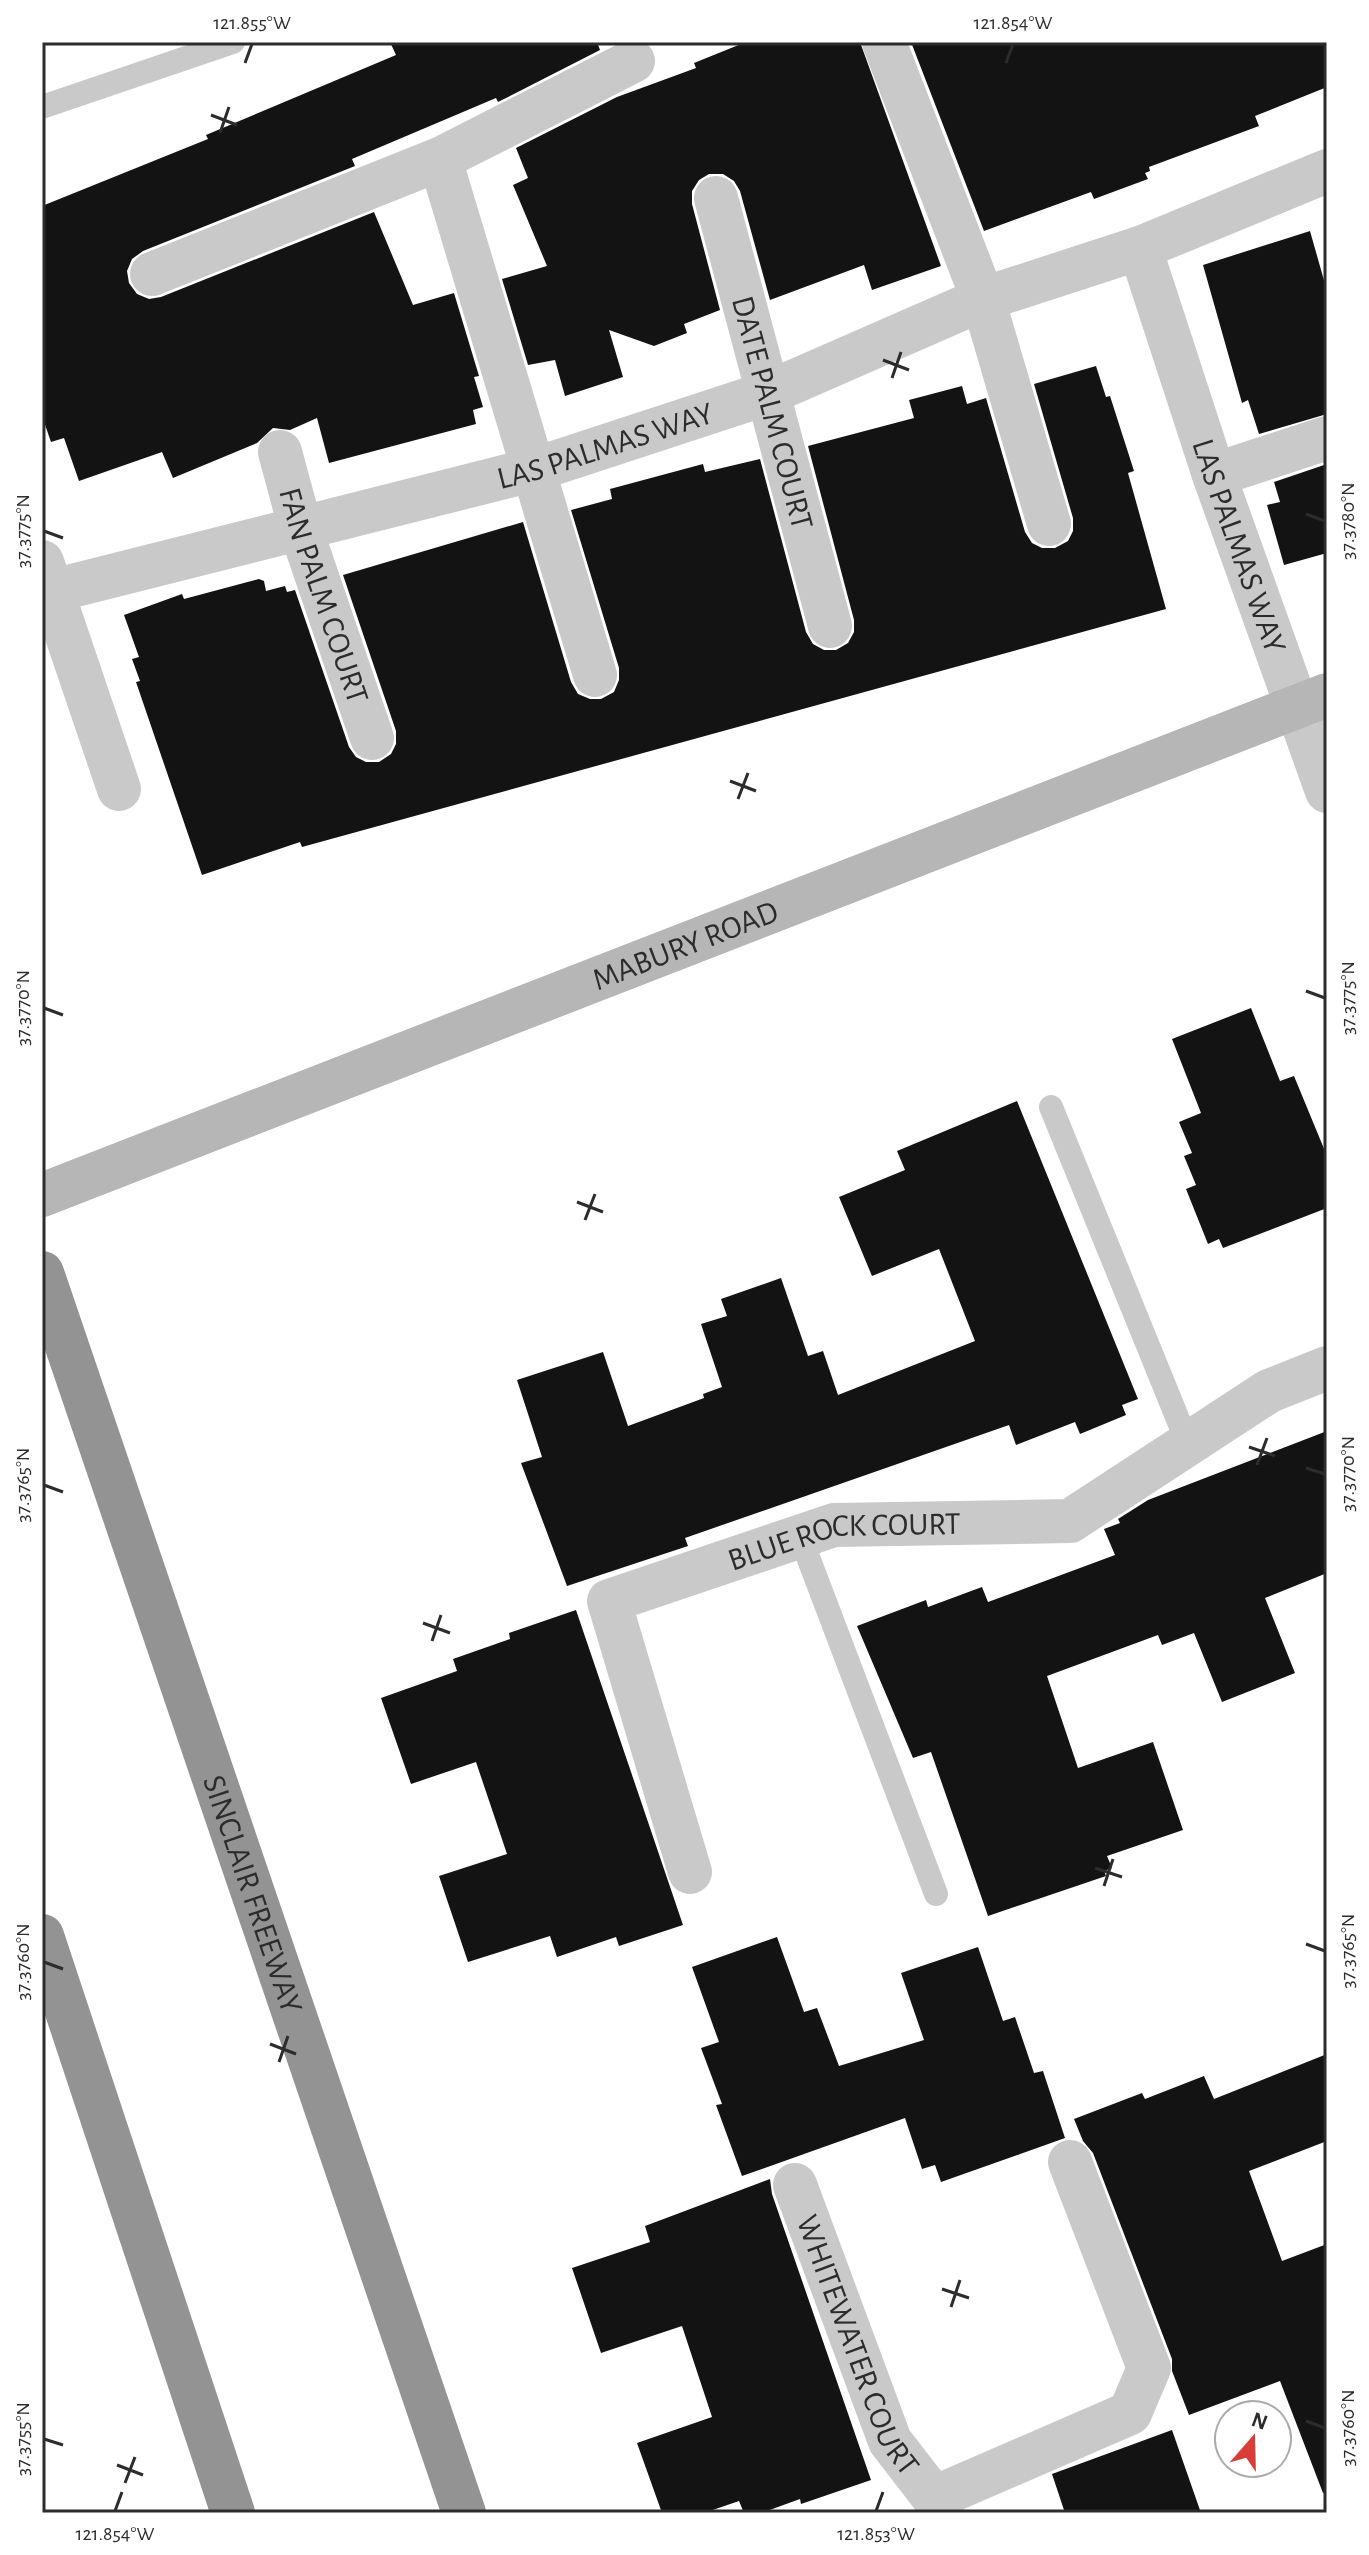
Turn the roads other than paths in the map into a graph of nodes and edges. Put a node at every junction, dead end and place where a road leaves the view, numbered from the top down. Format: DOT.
graph roads {
  1 [pos="233,42"];
  2 [pos="884,42"];
  3 [pos="633,61"];
  4 [pos="42,107"];
  5 [pos="440,159"];
  6 [pos="1327,171"];
  7 [pos="716,198"];
  8 [pos="1140,248"];
  9 [pos="152,274"];
  10 [pos="983,299"];
  11 [pos="768,393"];
  12 [pos="1327,438"];
  13 [pos="280,452"];
  14 [pos="536,469"];
  15 [pos="1214,475"];
  16 [pos="1049,524"];
  17 [pos="301,530"];
  18 [pos="47,577"];
  19 [pos="830,626"];
  20 [pos="595,675"];
  21 [pos="1312,701"];
  22 [pos="372,738"];
  23 [pos="119,789"];
  24 [pos="1327,791"];
  25 [pos="1051,1107"];
  26 [pos="42,1195"];
  27 [pos="42,1273"];
  28 [pos="1327,1368"];
  29 [pos="1188,1444"];
  30 [pos="800,1536"];
  31 [pos="690,1872"];
  32 [pos="936,1894"];
  33 [pos="42,1936"];
  34 [pos="1070,2162"];
  35 [pos="795,2185"];
  36 [pos="938,2505"];
  37 [pos="233,2513"];
  38 [pos="464,2513"];
  1 -- 4 [label="lane"];
  2 -- 10 [label="street"];
  3 -- 5 [label="street"];
  5 -- 9 [label="street"];
  5 -- 14 [label="street"];
  6 -- 8 [label="street, LAS PALMAS WAY"];
  7 -- 11 [label="street, DATE PALM COURT"];
  8 -- 10 [label="street, LAS PALMAS WAY"];
  8 -- 15 [label="street, LAS PALMAS WAY"];
  10 -- 11 [label="street, LAS PALMAS WAY"];
  10 -- 16 [label="street"];
  11 -- 14 [label="street, LAS PALMAS WAY"];
  11 -- 19 [label="street, DATE PALM COURT"];
  12 -- 15 [label="street"];
  13 -- 17 [label="street, FAN PALM COURT"];
  14 -- 17 [label="street, LAS PALMAS WAY"];
  14 -- 20 [label="street"];
  15 -- 21 [label="street, LAS PALMAS WAY"];
  17 -- 18 [label="street, LAS PALMAS WAY"];
  17 -- 22 [label="street, FAN PALM COURT"];
  18 -- 23 [label="street, LAS PALMAS WAY"];
  21 -- 24 [label="street, LAS PALMAS WAY"];
  21 -- 26 [label="main road, MABURY ROAD"];
  25 -- 29 [label="lane"];
  27 -- 38 [label="highway, SINCLAIR FREEWAY"];
  28 -- 29 [label="street, BLUE ROCK COURT"];
  29 -- 30 [label="street, BLUE ROCK COURT"];
  30 -- 31 [label="street, BLUE ROCK COURT"];
  30 -- 32 [label="lane"];
  33 -- 37 [label="highway"];
  34 -- 36 [label="street, WHITEWATER COURT"];
  35 -- 36 [label="street, WHITEWATER COURT"];
}
